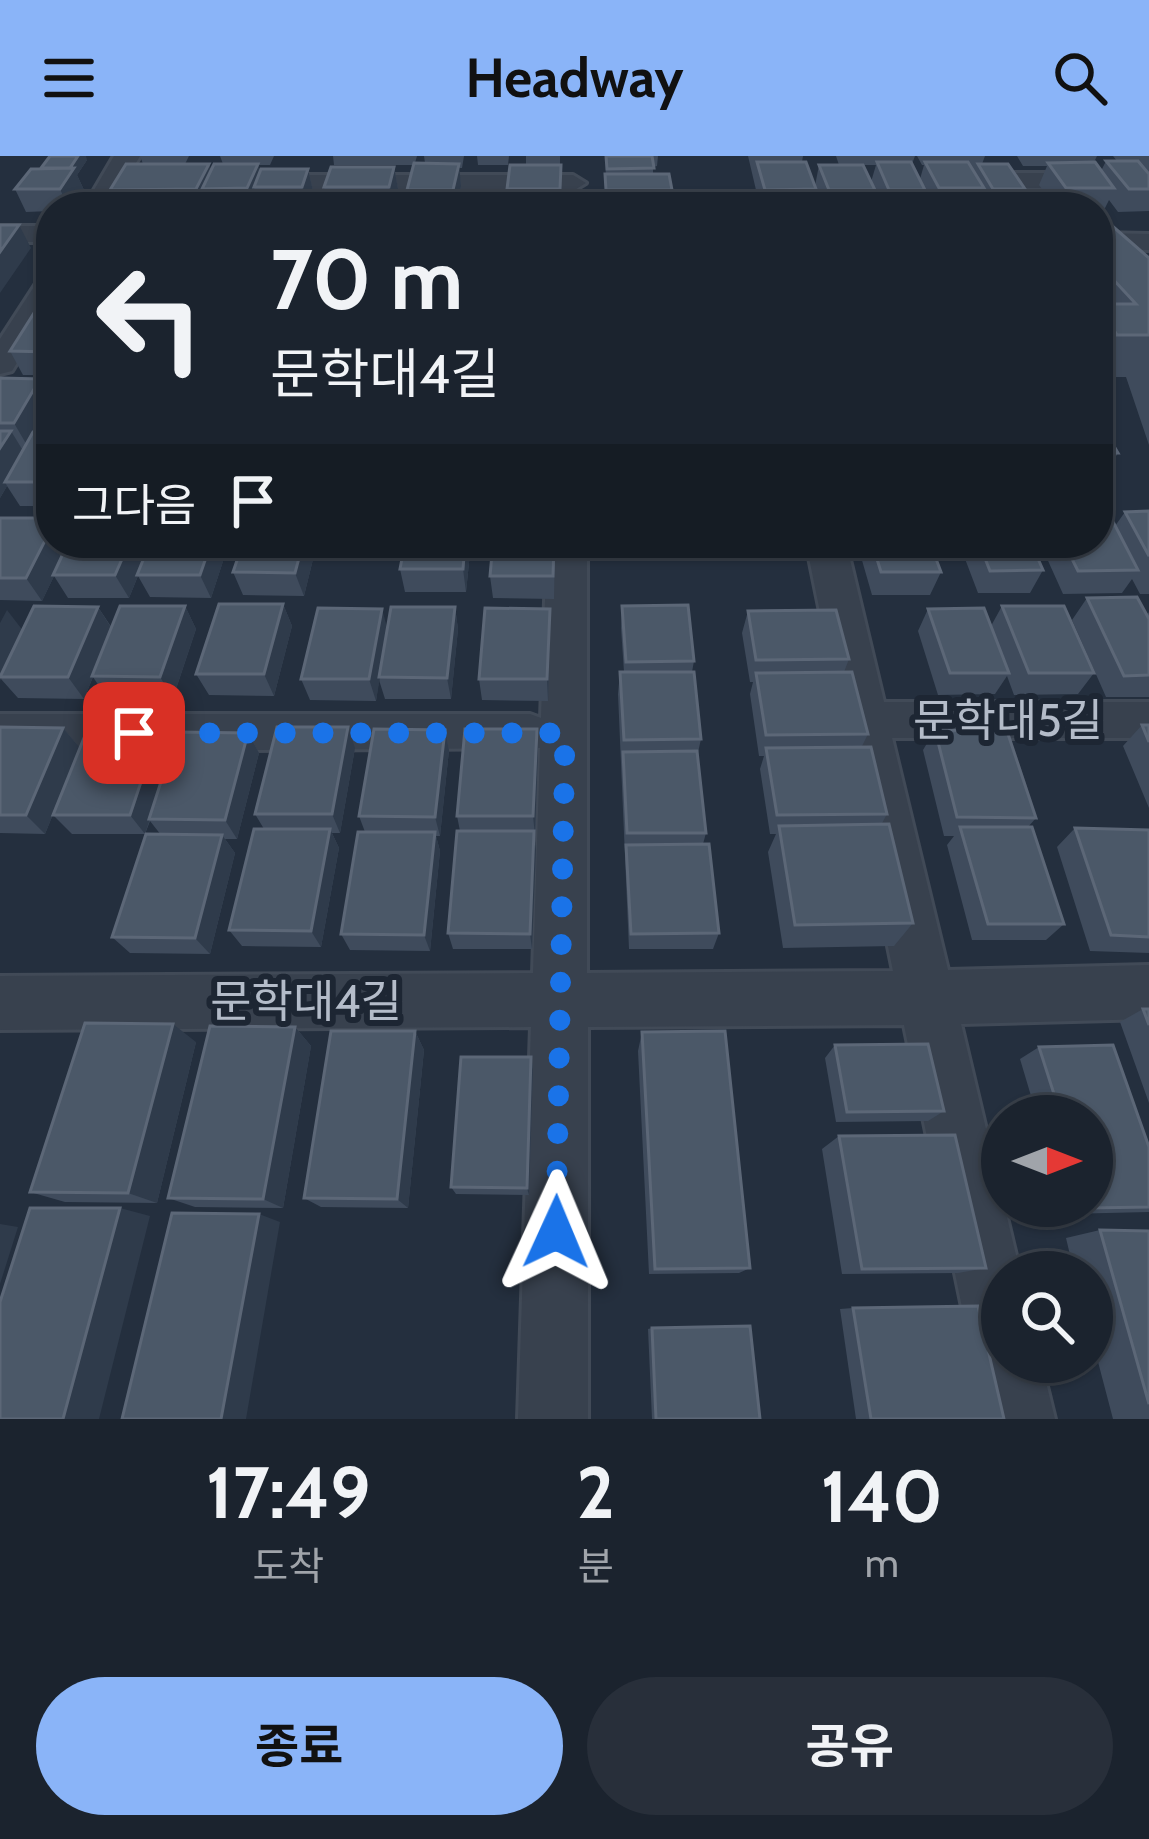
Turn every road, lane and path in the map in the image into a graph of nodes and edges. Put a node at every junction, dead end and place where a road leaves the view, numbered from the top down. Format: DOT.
graph roads {
  1 [pos="999,156"];
  2 [pos="923,181"];
  3 [pos="1014,181"];
  4 [pos="1149,181"];
  5 [pos="573,182"];
  6 [pos="224,183"];
  7 [pos="1021,192"];
  8 [pos="36,234"];
  9 [pos="0,235"];
  10 [pos="1113,241"];
  11 [pos="1149,242"];
  12 [pos="36,307"];
  13 [pos="0,364"];
  14 [pos="567,558"];
  15 [pos="829,558"];
  16 [pos="1149,719"];
  17 [pos="866,720"];
  18 [pos="0,733"];
  19 [pos="565,733"];
  20 [pos="1149,992"];
  21 [pos="927,998"];
  22 [pos="560,999"];
  23 [pos="26,1003"];
  24 [pos="983,1251"];
  25 [pos="1012,1383"];
  26 [pos="553,1419"];
  27 [pos="1020,1419"];
  1 -- 3 [label="street"];
  2 -- 3 [label="street"];
  3 -- 4 [label="street"];
  3 -- 7 [label="street"];
  5 -- 6 [label="street"];
  8 -- 9 [label="street"];
  10 -- 11 [label="street"];
  12 -- 13 [label="street"];
  14 -- 19 [label="street"];
  15 -- 17 [label="street, 문학대5길"];
  16 -- 17 [label="street, 문학대5길"];
  17 -- 21 [label="street, 문학대5길"];
  18 -- 19 [label="street"];
  19 -- 22 [label="street"];
  20 -- 21 [label="street"];
  21 -- 22 [label="street, 문학대4길"];
  21 -- 24 [label="street, 문학대5길"];
  22 -- 23 [label="street, 문학대4길"];
  22 -- 26 [label="street"];
  25 -- 27 [label="street"];
}
